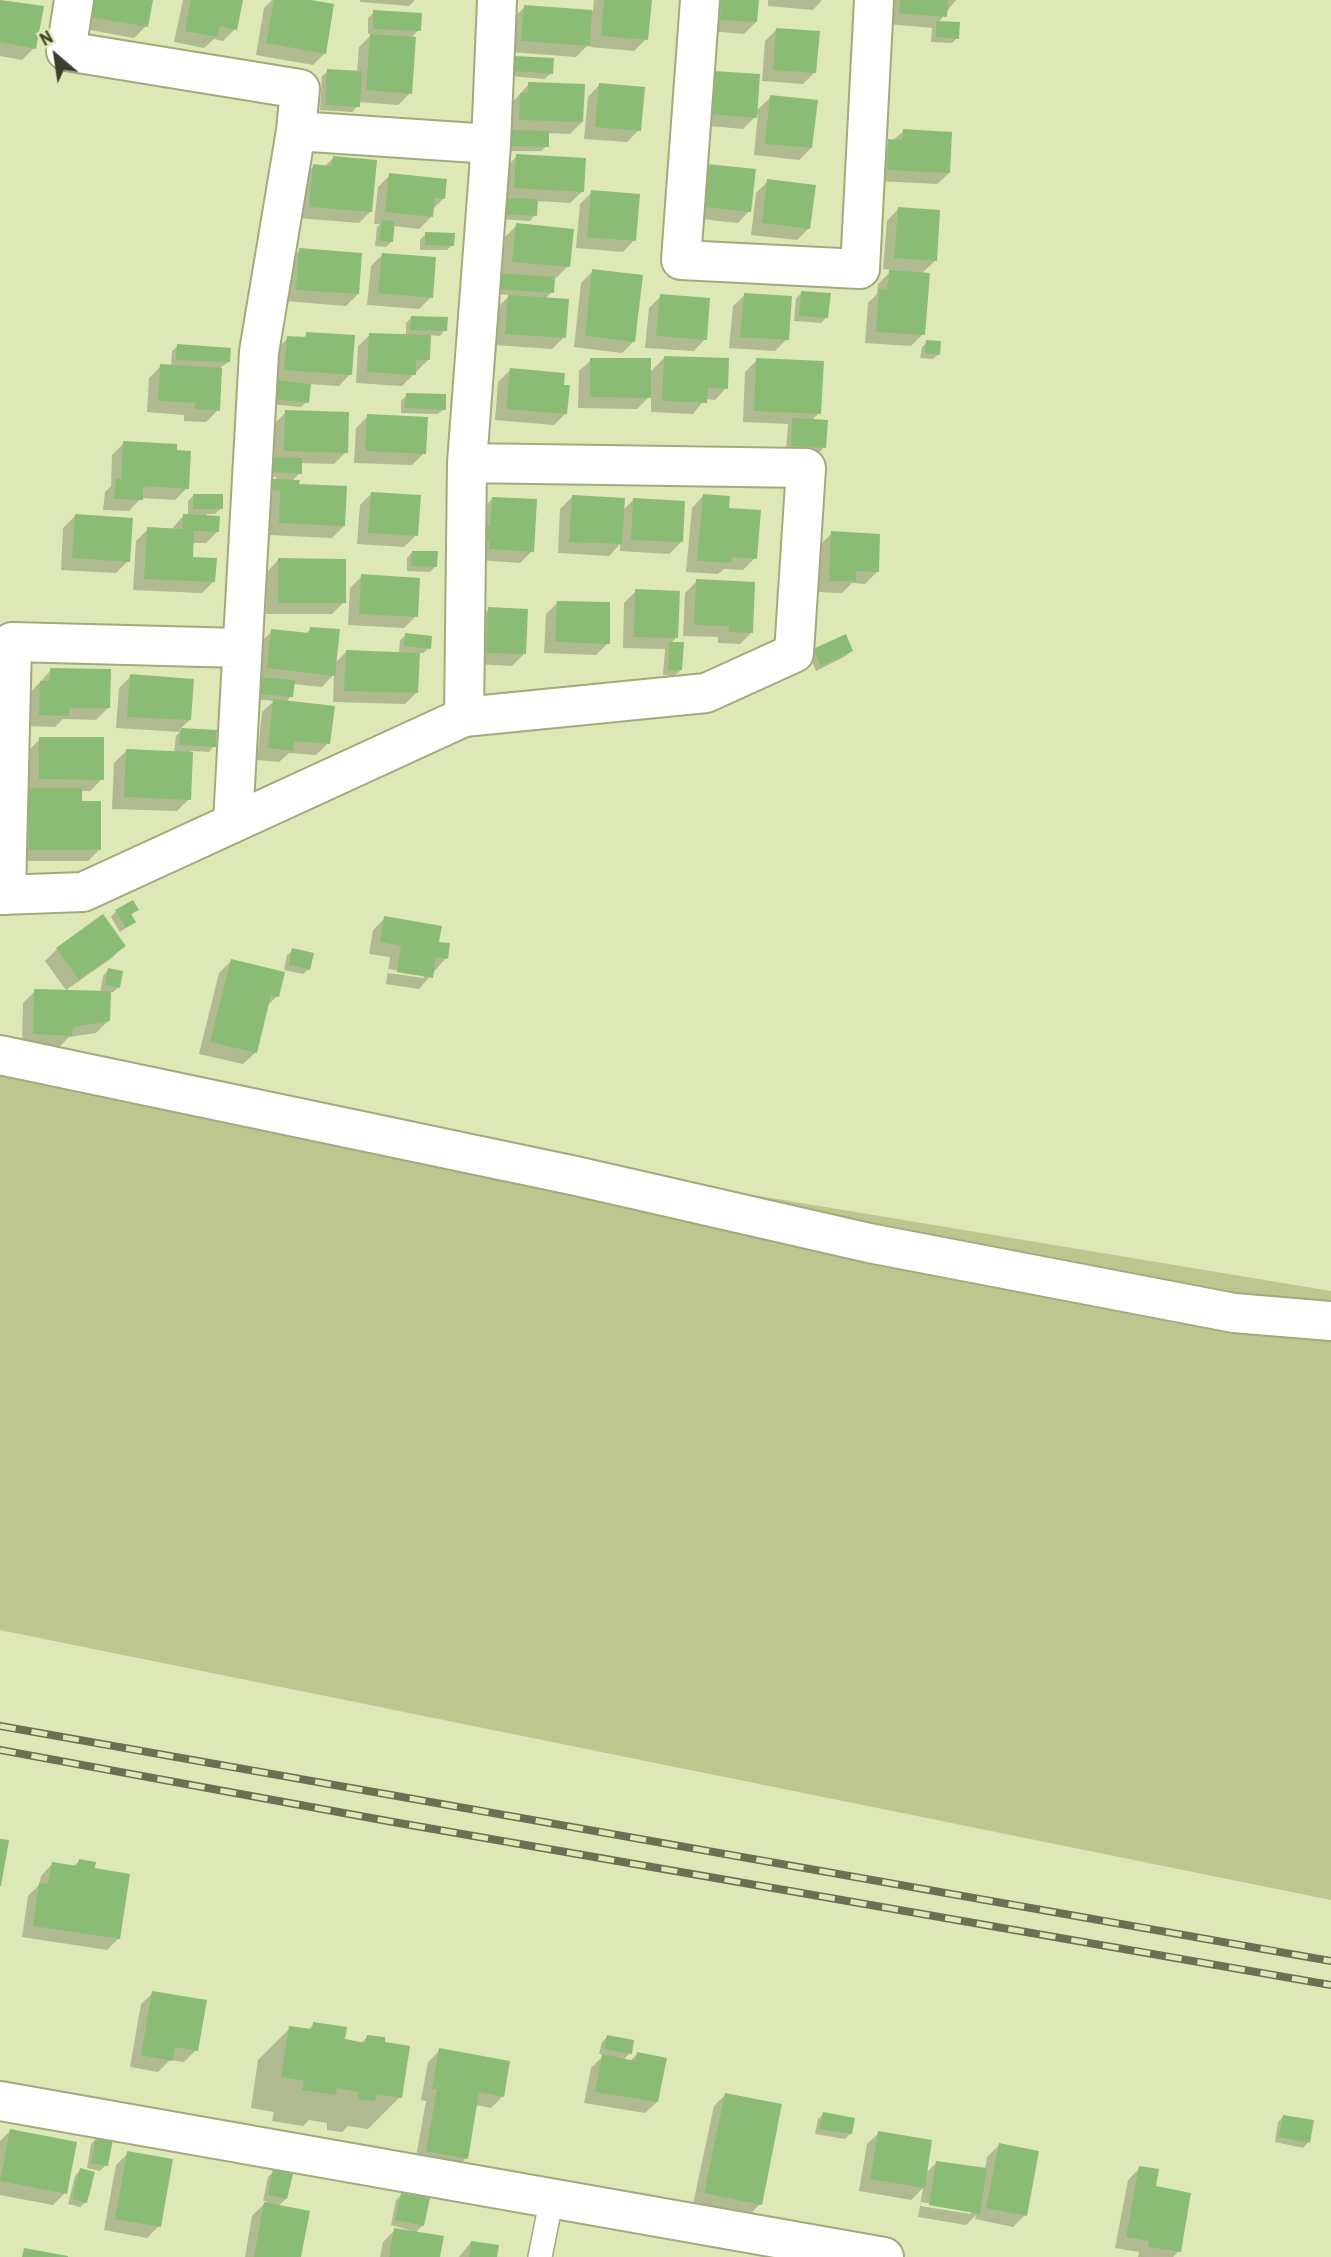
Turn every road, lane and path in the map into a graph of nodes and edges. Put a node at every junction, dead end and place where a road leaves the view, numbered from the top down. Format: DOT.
graph roads {
  1 [pos="74,0"];
  2 [pos="497,0"];
  3 [pos="699,0"];
  4 [pos="874,0"];
  5 [pos="296,131"];
  6 [pos="491,144"];
  7 [pos="467,463"];
  8 [pos="241,648"];
  9 [pos="464,717"];
  10 [pos="233,822"];
  11 [pos="3,895"];
  12 [pos="0,1055"];
  13 [pos="1331,1321"];
  14 [pos="0,2101"];
  15 [pos="552,2197"];
  16 [pos="540,2257"];
  17 [pos="884,2257"];
  1 -- 5 [label="street"];
  2 -- 6 [label="street"];
  3 -- 4 [label="street"];
  5 -- 6 [label="street"];
  5 -- 8 [label="street"];
  6 -- 7 [label="street"];
  7 -- 9 [label="street"];
  7 -- 9 [label="street"];
  8 -- 10 [label="street"];
  8 -- 11 [label="street"];
  9 -- 10 [label="street"];
  10 -- 11 [label="street"];
  12 -- 13 [label="street"];
  14 -- 15 [label="street"];
  15 -- 16 [label="lane"];
  15 -- 17 [label="street"];
}
